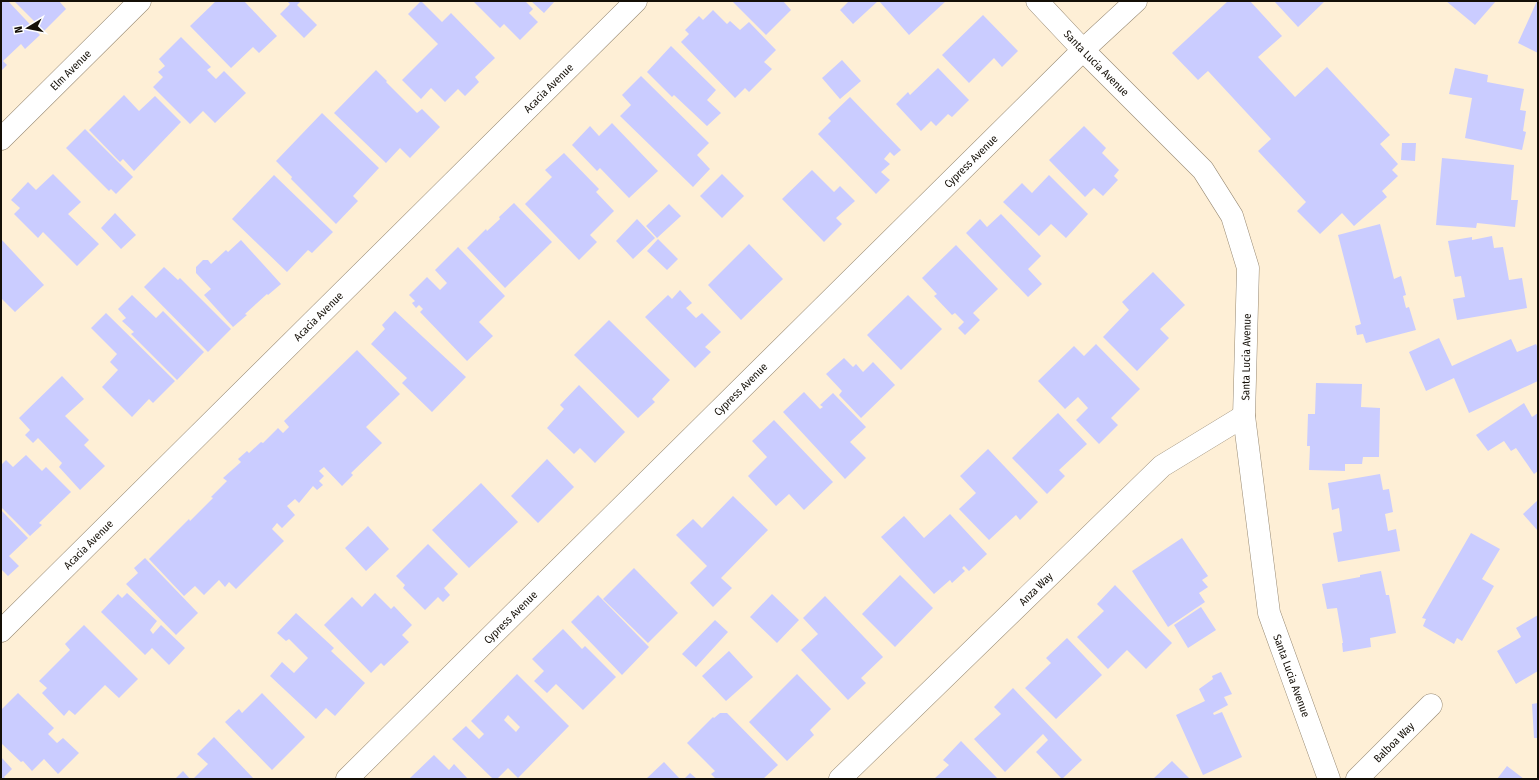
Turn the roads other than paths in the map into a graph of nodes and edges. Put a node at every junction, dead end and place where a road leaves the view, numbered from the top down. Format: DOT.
graph roads {
  1 [pos="140,1"];
  2 [pos="636,1"];
  3 [pos="1037,1"];
  4 [pos="1136,1"];
  5 [pos="1083,50"];
  6 [pos="1,139"];
  7 [pos="1244,416"];
  8 [pos="1,631"];
  9 [pos="1431,705"];
  10 [pos="347,779"];
  11 [pos="840,779"];
  12 [pos="1329,779"];
  13 [pos="1357,779"];
  1 -- 6 [label="street, Elm Avenue"];
  2 -- 8 [label="street, Acacia Avenue"];
  3 -- 5 [label="street, Santa Lucia Avenue"];
  4 -- 5 [label="street, Cypress Avenue"];
  5 -- 7 [label="street, Santa Lucia Avenue"];
  5 -- 10 [label="street, Cypress Avenue"];
  7 -- 11 [label="street, Anza Way"];
  7 -- 12 [label="street, Santa Lucia Avenue"];
  9 -- 13 [label="street, Balboa Way"];
}
